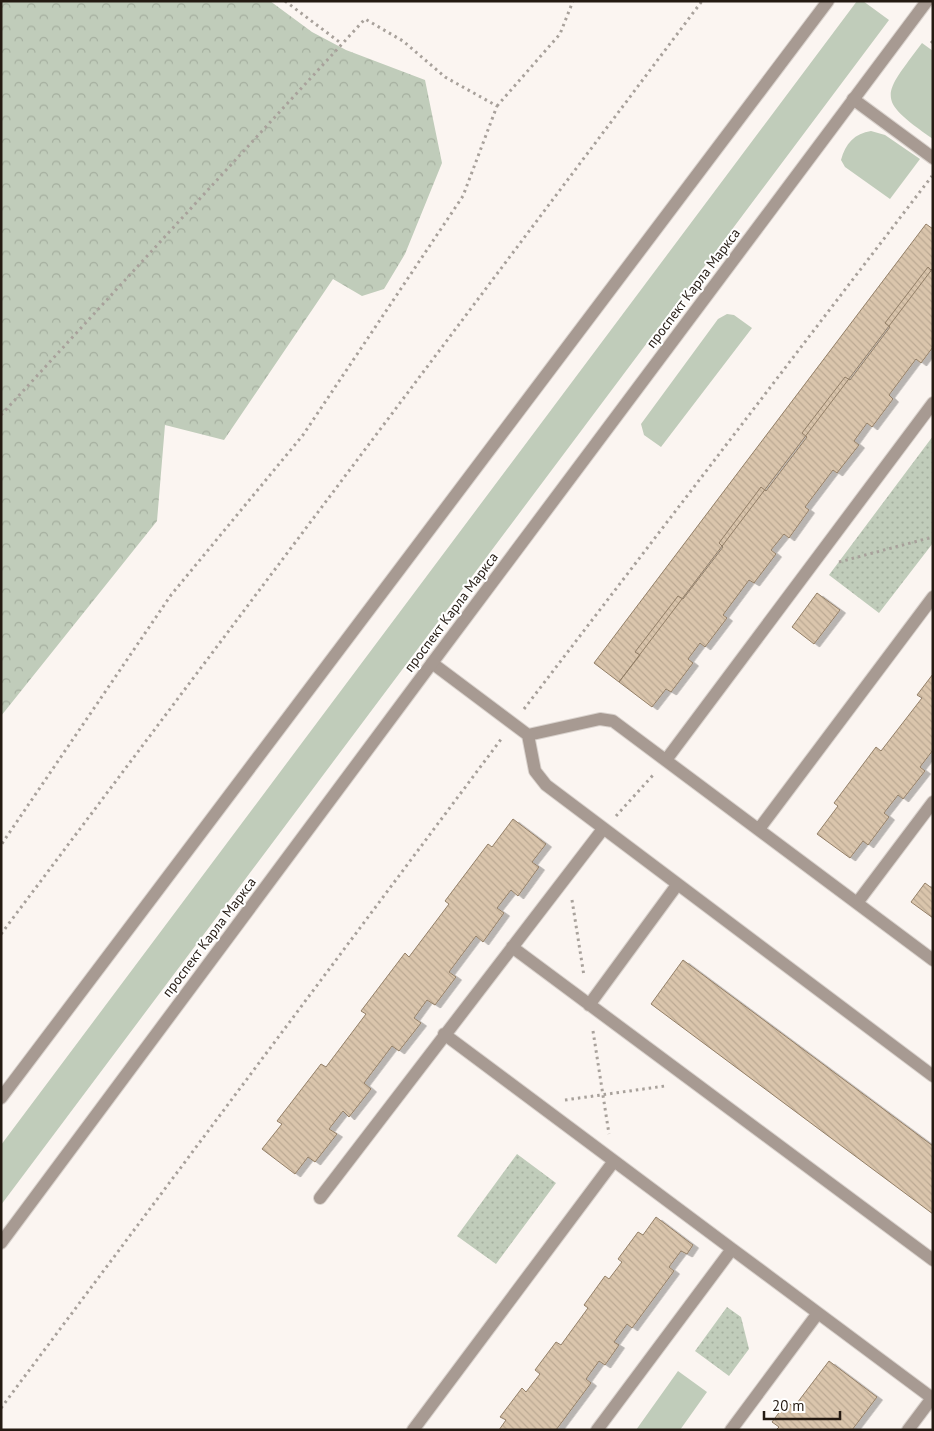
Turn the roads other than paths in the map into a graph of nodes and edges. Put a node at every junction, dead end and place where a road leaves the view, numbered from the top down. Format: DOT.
graph roads {
  1 [pos="828,1"];
  2 [pos="927,1"];
  3 [pos="853,98"];
  4 [pos="933,158"];
  5 [pos="933,403"];
  6 [pos="933,597"];
  7 [pos="432,663"];
  8 [pos="528,735"];
  9 [pos="666,760"];
  10 [pos="933,802"];
  11 [pos="604,829"];
  12 [pos="759,829"];
  13 [pos="677,885"];
  14 [pos="857,903"];
  15 [pos="512,947"];
  16 [pos="933,960"];
  17 [pos="589,1004"];
  18 [pos="444,1034"];
  19 [pos="933,1076"];
  20 [pos="1,1098"];
  21 [pos="614,1161"];
  22 [pos="320,1198"];
  23 [pos="1,1243"];
  24 [pos="732,1249"];
  25 [pos="933,1260"];
  26 [pos="818,1313"];
  27 [pos="413,1430"];
  28 [pos="597,1430"];
  29 [pos="730,1430"];
  30 [pos="908,1430"];
  1 -- 20 [label="street"];
  2 -- 3 [label="street, проспект Карла Маркса"];
  3 -- 4 [label="street"];
  3 -- 7 [label="street, проспект Карла Маркса"];
  5 -- 9 [label="street"];
  6 -- 12 [label="street"];
  7 -- 8 [label="street"];
  7 -- 23 [label="street, проспект Карла Маркса"];
  8 -- 9 [label="street"];
  8 -- 11 [label="street"];
  9 -- 12 [label="street"];
  10 -- 14 [label="street"];
  11 -- 13 [label="street"];
  11 -- 15 [label="street"];
  12 -- 14 [label="street"];
  13 -- 17 [label="street"];
  13 -- 19 [label="street"];
  14 -- 16 [label="street"];
  15 -- 17 [label="street"];
  15 -- 18 [label="street"];
  17 -- 25 [label="street"];
  18 -- 21 [label="street"];
  18 -- 22 [label="street"];
  21 -- 24 [label="street"];
  21 -- 27 [label="street"];
  24 -- 26 [label="street"];
  24 -- 28 [label="street"];
  26 -- 29 [label="street"];
  26 -- 30 [label="street"];
}
